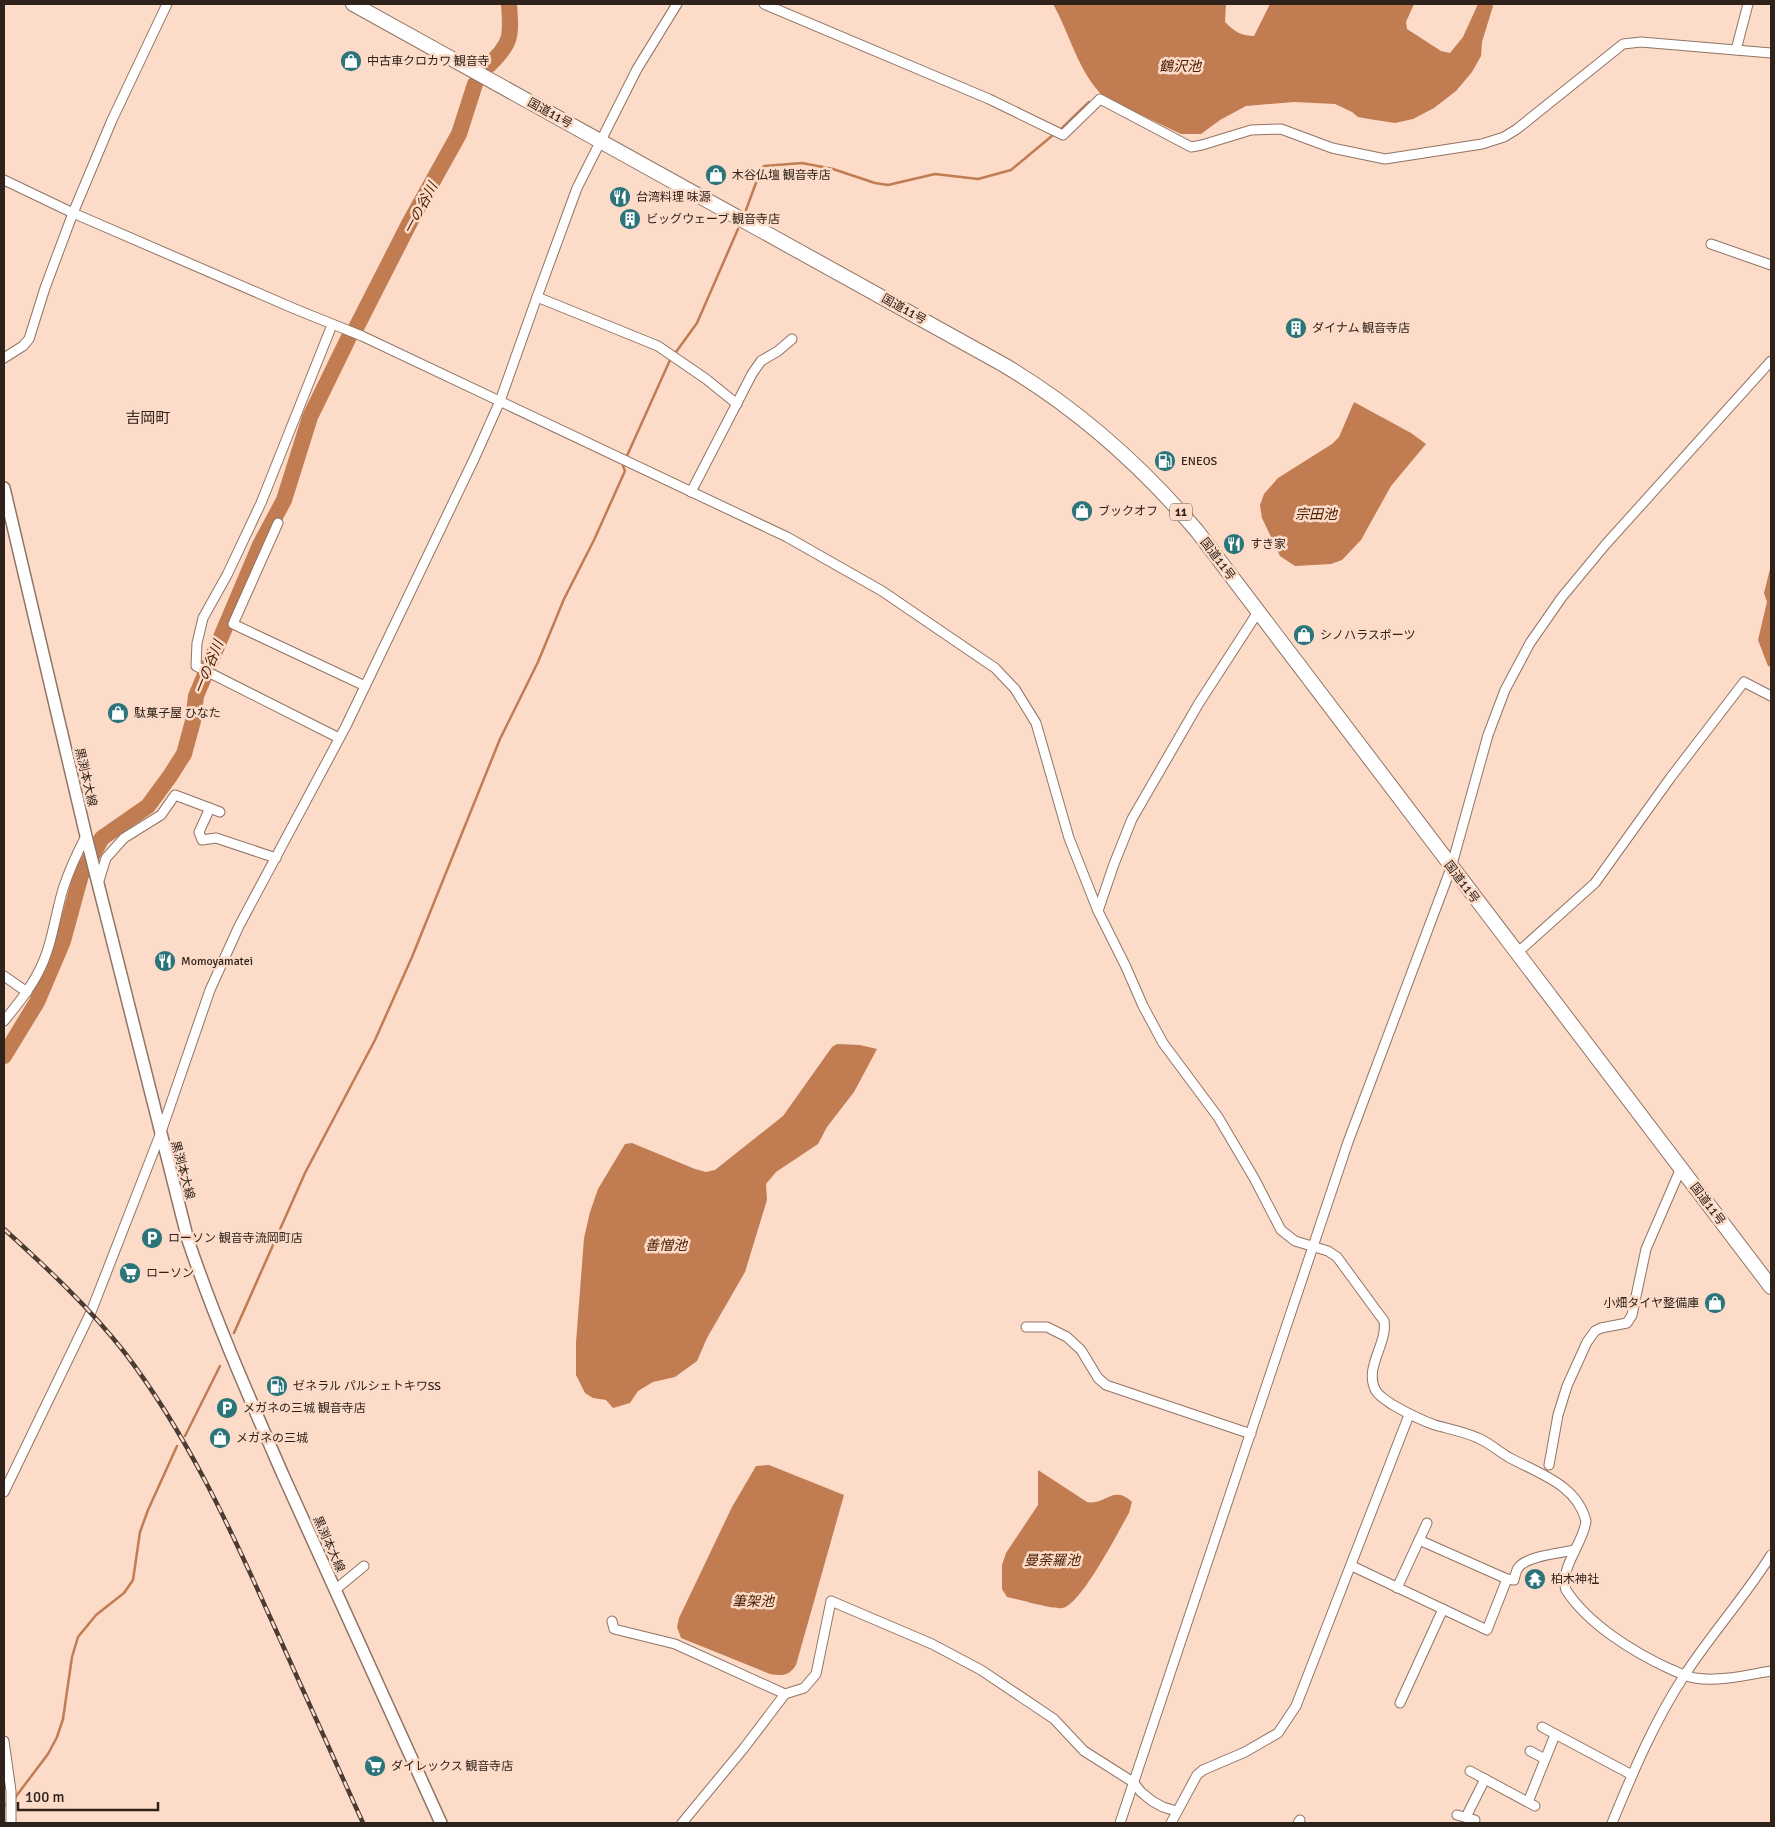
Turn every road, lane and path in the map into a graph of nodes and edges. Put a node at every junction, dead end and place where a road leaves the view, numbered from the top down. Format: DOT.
graph roads {
  1 [pos="167,4"];
  2 [pos="354,4"];
  3 [pos="677,4"];
  4 [pos="764,4"];
  5 [pos="1748,4"];
  6 [pos="1736,50"];
  7 [pos="1771,54"];
  8 [pos="602,141"];
  9 [pos="4,180"];
  10 [pos="73,213"];
  11 [pos="1710,244"];
  12 [pos="1771,265"];
  13 [pos="537,297"];
  14 [pos="332,325"];
  15 [pos="792,339"];
  16 [pos="4,358"];
  17 [pos="1771,361"];
  18 [pos="500,401"];
  19 [pos="737,404"];
  20 [pos="4,488"];
  21 [pos="692,492"];
  22 [pos="278,523"];
  23 [pos="1258,612"];
  24 [pos="365,686"];
  25 [pos="1771,696"];
  26 [pos="340,738"];
  27 [pos="210,808"];
  28 [pos="220,812"];
  29 [pos="86,836"];
  30 [pos="276,858"];
  31 [pos="1451,868"];
  32 [pos="98,885"];
  33 [pos="1098,912"];
  34 [pos="1517,953"];
  35 [pos="4,976"];
  36 [pos="27,992"];
  37 [pos="4,1021"];
  38 [pos="160,1135"];
  39 [pos="1681,1168"];
  40 [pos="1312,1246"];
  41 [pos="1771,1287"];
  42 [pos="1026,1327"];
  43 [pos="1409,1415"];
  44 [pos="1250,1434"];
  45 [pos="1549,1465"];
  46 [pos="4,1492"];
  47 [pos="1427,1523"];
  48 [pos="1419,1540"];
  49 [pos="1575,1550"];
  50 [pos="1771,1555"];
  51 [pos="364,1566"];
  52 [pos="1352,1566"];
  53 [pos="1507,1579"];
  54 [pos="1397,1588"];
  55 [pos="335,1590"];
  56 [pos="1443,1609"];
  57 [pos="612,1621"];
  58 [pos="1771,1671"];
  59 [pos="1684,1675"];
  60 [pos="785,1694"];
  61 [pos="1400,1703"];
  62 [pos="1542,1727"];
  63 [pos="1555,1735"];
  64 [pos="4,1741"];
  65 [pos="1530,1751"];
  66 [pos="1545,1759"];
  67 [pos="1470,1771"];
  68 [pos="1632,1775"];
  69 [pos="1485,1779"];
  70 [pos="1133,1782"];
  71 [pos="1176,1811"];
  72 [pos="1466,1818"];
  73 [pos="11,1823"];
  74 [pos="441,1823"];
  75 [pos="682,1823"];
  76 [pos="1120,1823"];
  77 [pos="1171,1823"];
  78 [pos="1612,1823"];
  1 -- 10 [label="street"];
  2 -- 8 [label="highway, 国道11号 / 11"];
  3 -- 8 [label="street"];
  4 -- 6 [label="street"];
  5 -- 6 [label="street"];
  6 -- 7 [label="street"];
  8 -- 13 [label="street"];
  8 -- 23 [label="highway, 国道11号 / 11"];
  9 -- 10 [label="street"];
  10 -- 14 [label="street"];
  10 -- 16 [label="street"];
  11 -- 12 [label="street"];
  13 -- 18 [label="street"];
  13 -- 19 [label="street"];
  14 -- 18 [label="street"];
  14 -- 26 [label="street"];
  15 -- 19 [label="street"];
  17 -- 31 [label="street"];
  18 -- 21 [label="street"];
  18 -- 24 [label="street"];
  19 -- 21 [label="street"];
  20 -- 29 [label="main road, 黒渕本大線"];
  21 -- 33 [label="street"];
  22 -- 24 [label="street"];
  23 -- 31 [label="highway, 国道11号 / 11"];
  23 -- 33 [label="street"];
  24 -- 26 [label="street"];
  25 -- 34 [label="street"];
  26 -- 30 [label="street"];
  27 -- 28 [label="street"];
  27 -- 30 [label="street"];
  27 -- 32 [label="street"];
  29 -- 32 [label="main road, 黒渕本大線"];
  29 -- 36 [label="street"];
  30 -- 38 [label="street"];
  31 -- 34 [label="highway, 国道11号 / 11"];
  31 -- 40 [label="street"];
  32 -- 38 [label="main road, 黒渕本大線"];
  33 -- 40 [label="street"];
  34 -- 39 [label="highway, 国道11号 / 11"];
  35 -- 36 [label="street"];
  36 -- 37 [label="street"];
  38 -- 46 [label="street"];
  38 -- 55 [label="main road, 黒渕本大線"];
  39 -- 41 [label="highway, 国道11号 / 11"];
  39 -- 45 [label="street"];
  40 -- 43 [label="street"];
  40 -- 44 [label="street"];
  42 -- 44 [label="street"];
  43 -- 49 [label="street"];
  43 -- 52 [label="street"];
  44 -- 70 [label="street"];
  47 -- 48 [label="street"];
  48 -- 53 [label="street"];
  48 -- 54 [label="street"];
  49 -- 53 [label="street"];
  49 -- 59 [label="street"];
  50 -- 59 [label="street"];
  51 -- 55 [label="street"];
  52 -- 54 [label="street"];
  52 -- 71 [label="street"];
  53 -- 56 [label="street"];
  54 -- 56 [label="street"];
  55 -- 74 [label="main road, 黒渕本大線"];
  56 -- 61 [label="street"];
  57 -- 60 [label="street"];
  58 -- 59 [label="street"];
  59 -- 68 [label="street"];
  60 -- 70 [label="street"];
  60 -- 75 [label="street"];
  62 -- 63 [label="street"];
  63 -- 66 [label="street"];
  63 -- 68 [label="street"];
  64 -- 73 [label="street"];
  65 -- 66 [label="street"];
  66 -- 69 [label="street"];
  67 -- 69 [label="street"];
  68 -- 78 [label="street"];
  69 -- 72 [label="street"];
  70 -- 71 [label="street"];
  70 -- 76 [label="street"];
  71 -- 77 [label="street"];
}
